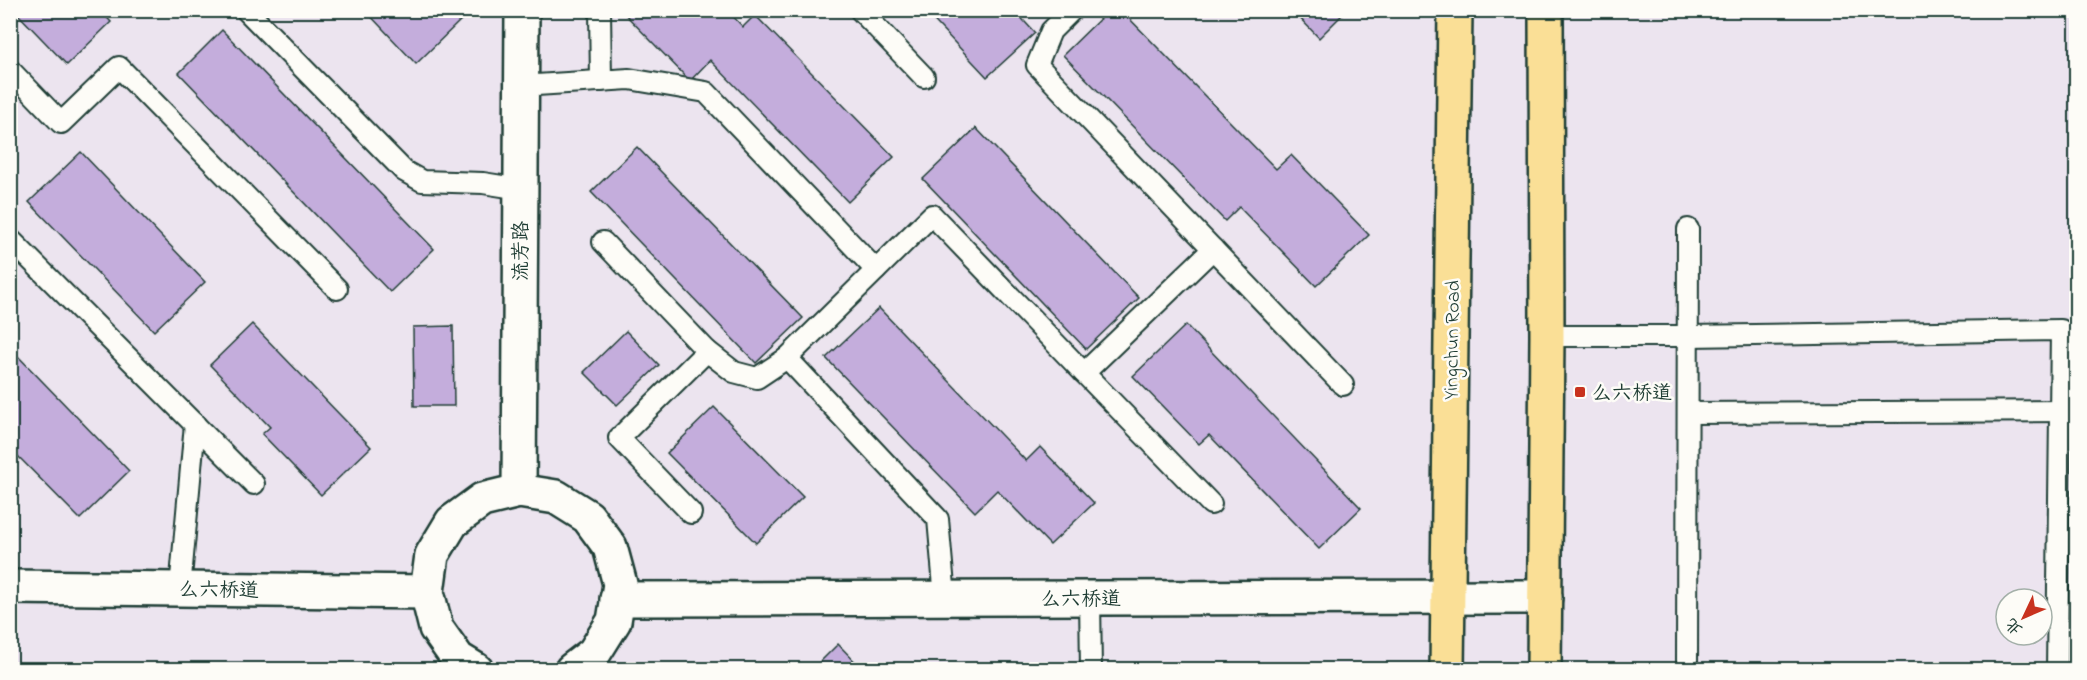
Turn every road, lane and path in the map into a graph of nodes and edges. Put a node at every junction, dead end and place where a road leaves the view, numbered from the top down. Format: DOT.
graph roads {
  1 [pos="246,10"];
  2 [pos="522,10"];
  3 [pos="600,10"];
  4 [pos="860,10"];
  5 [pos="1072,10"];
  6 [pos="1455,10"];
  7 [pos="1546,10"];
  8 [pos="10,70"];
  9 [pos="924,77"];
  10 [pos="601,81"];
  11 [pos="521,86"];
  12 [pos="520,189"];
  13 [pos="1688,229"];
  14 [pos="10,239"];
  15 [pos="603,242"];
  16 [pos="1213,249"];
  17 [pos="876,270"];
  18 [pos="337,289"];
  19 [pos="1547,336"];
  20 [pos="1689,336"];
  21 [pos="706,351"];
  22 [pos="787,358"];
  23 [pos="1084,373"];
  24 [pos="1343,385"];
  25 [pos="2068,411"];
  26 [pos="1688,412"];
  27 [pos="195,424"];
  28 [pos="254,484"];
  29 [pos="519,491"];
  30 [pos="1211,504"];
  31 [pos="691,513"];
  32 [pos="10,587"];
  33 [pos="180,589"];
  34 [pos="427,592"];
  35 [pos="1447,597"];
  36 [pos="1545,597"];
  37 [pos="945,598"];
  38 [pos="1090,598"];
  39 [pos="617,599"];
  40 [pos="476,669"];
  41 [pos="572,669"];
  42 [pos="1091,669"];
  43 [pos="1447,669"];
  44 [pos="1544,669"];
  45 [pos="1688,669"];
  46 [pos="2057,669"];
  1 -- 12 [label="lane"];
  2 -- 11 [label="street, 流芳路"];
  3 -- 10 [label="lane"];
  4 -- 9 [label="lane"];
  5 -- 16 [label="lane"];
  6 -- 35 [label="main road, Yingchun Road"];
  7 -- 19 [label="main road"];
  8 -- 18 [label="lane"];
  10 -- 11 [label="lane"];
  10 -- 17 [label="lane"];
  11 -- 12 [label="street, 流芳路"];
  12 -- 29 [label="street, 流芳路"];
  13 -- 20 [label="lane"];
  14 -- 27 [label="lane"];
  15 -- 21 [label="lane"];
  16 -- 23 [label="lane"];
  16 -- 24 [label="lane"];
  17 -- 22 [label="lane"];
  17 -- 23 [label="lane"];
  19 -- 20 [label="lane"];
  19 -- 36 [label="main road"];
  20 -- 25 [label="lane"];
  20 -- 26 [label="lane"];
  21 -- 22 [label="lane"];
  21 -- 31 [label="lane"];
  22 -- 37 [label="lane"];
  23 -- 30 [label="lane"];
  25 -- 26 [label="lane"];
  25 -- 46 [label="lane"];
  26 -- 45 [label="lane"];
  27 -- 28 [label="lane"];
  27 -- 33 [label="lane"];
  29 -- 34 [label="street"];
  29 -- 39 [label="street"];
  32 -- 33 [label="street, 么六桥道"];
  33 -- 34 [label="street, 么六桥道"];
  34 -- 40 [label="street"];
  35 -- 36 [label="street, 么六桥道"];
  35 -- 38 [label="street, 么六桥道"];
  35 -- 43 [label="main road, Yingchun Road"];
  36 -- 44 [label="main road"];
  37 -- 38 [label="street, 么六桥道"];
  37 -- 39 [label="street, 么六桥道"];
  38 -- 42 [label="lane"];
  39 -- 41 [label="street"];
}
